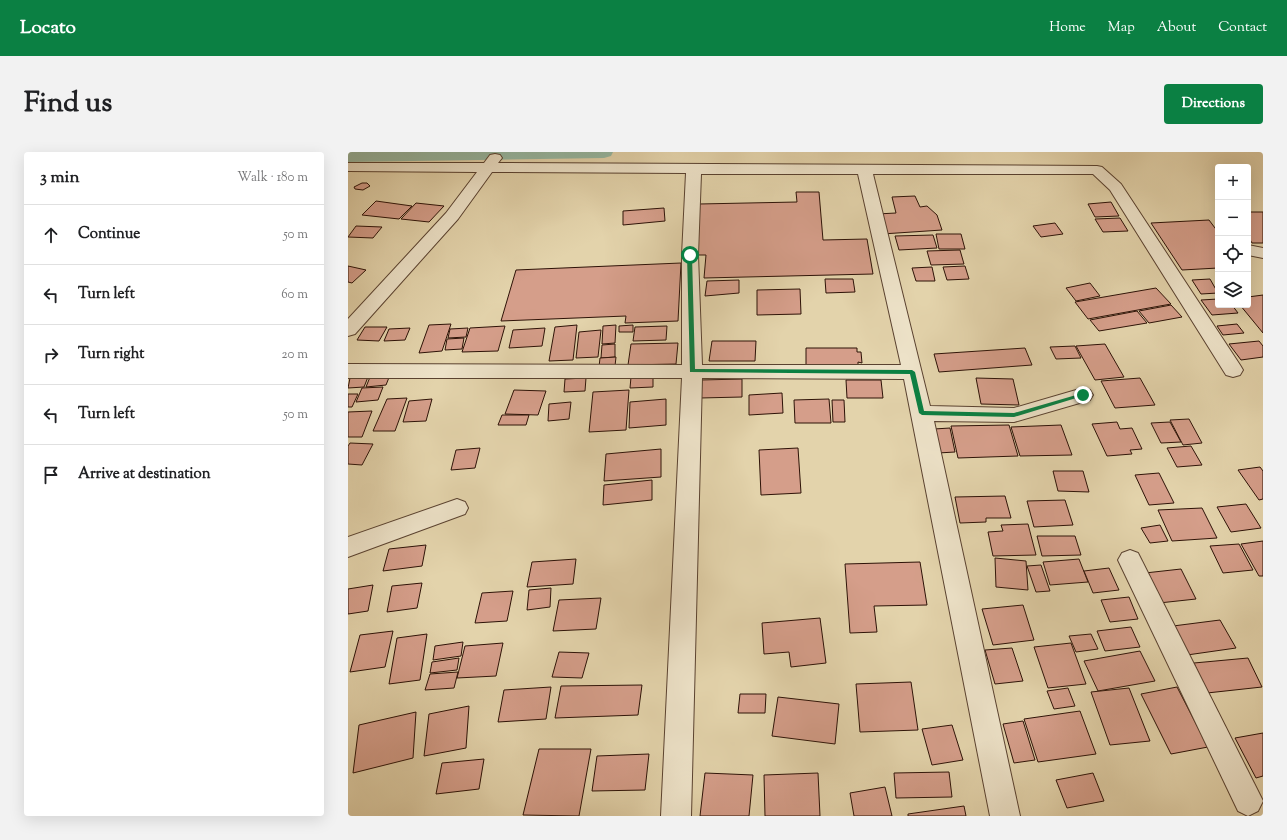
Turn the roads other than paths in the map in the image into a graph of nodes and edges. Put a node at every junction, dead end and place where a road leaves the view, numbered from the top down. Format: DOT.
graph roads {
  1 [pos="494,159"];
  2 [pos="348,167"];
  3 [pos="694,170"];
  4 [pos="865,171"];
  5 [pos="348,330"];
  6 [pos="1233,370"];
  7 [pos="348,371"];
  8 [pos="692,371"];
  9 [pos="912,372"];
  10 [pos="1083,395"];
  11 [pos="922,413"];
  12 [pos="457,508"];
  13 [pos="348,547"];
  14 [pos="1130,560"];
  15 [pos="1248,802"];
  16 [pos="676,816"];
  17 [pos="1004,816"];
  1 -- 2 [label="street"];
  1 -- 3 [label="street"];
  1 -- 5 [label="street"];
  3 -- 4 [label="street"];
  3 -- 8 [label="street"];
  4 -- 6 [label="street"];
  4 -- 9 [label="street"];
  7 -- 8 [label="street"];
  8 -- 9 [label="street"];
  8 -- 16 [label="street"];
  9 -- 11 [label="street"];
  10 -- 11 [label="street"];
  11 -- 17 [label="street"];
  12 -- 13 [label="street"];
  14 -- 15 [label="street"];
}
